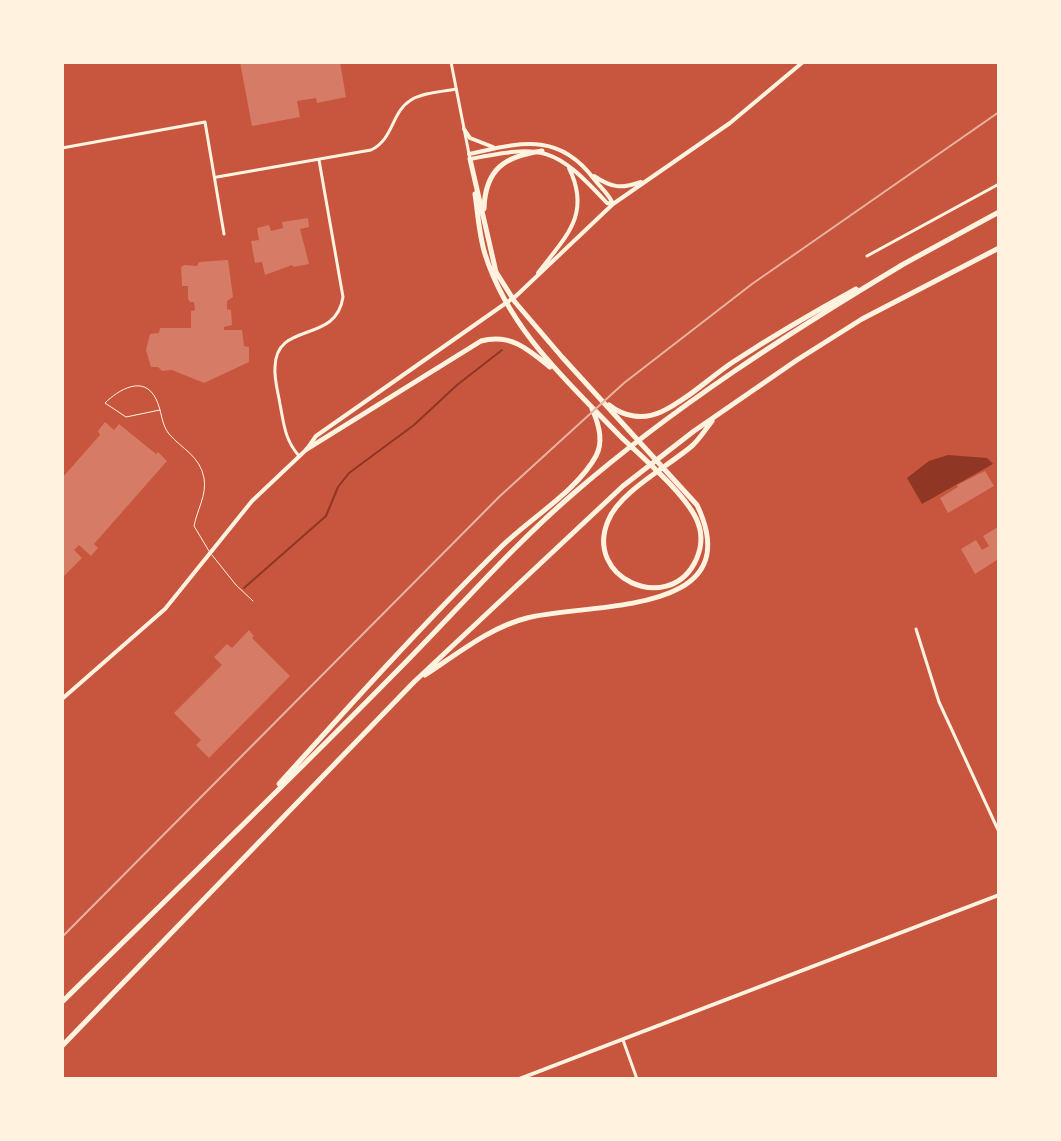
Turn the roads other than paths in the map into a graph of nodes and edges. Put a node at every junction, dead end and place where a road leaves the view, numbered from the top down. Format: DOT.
graph roads {
  1 [pos="451,62"];
  2 [pos="803,62"];
  3 [pos="456,89"];
  4 [pos="464,129"];
  5 [pos="62,148"];
  6 [pos="495,148"];
  7 [pos="542,151"];
  8 [pos="469,156"];
  9 [pos="319,160"];
  10 [pos="568,165"];
  11 [pos="590,173"];
  12 [pos="217,177"];
  13 [pos="647,180"];
  14 [pos="999,184"];
  15 [pos="613,204"];
  16 [pos="999,212"];
  17 [pos="484,218"];
  18 [pos="224,234"];
  19 [pos="999,248"];
  20 [pos="867,256"];
  21 [pos="902,265"];
  22 [pos="494,273"];
  23 [pos="532,282"];
  24 [pos="562,376"];
  25 [pos="596,394"];
  26 [pos="588,401"];
  27 [pos="160,410"];
  28 [pos="717,414"];
  29 [pos="307,449"];
  30 [pos="299,456"];
  31 [pos="682,494"];
  32 [pos="210,553"];
  33 [pos="253,601"];
  34 [pos="916,629"];
  35 [pos="414,682"];
  36 [pos="62,699"];
  37 [pos="244,822"];
  38 [pos="999,832"];
  39 [pos="999,895"];
  40 [pos="62,1002"];
  41 [pos="623,1040"];
  42 [pos="62,1046"];
  43 [pos="519,1079"];
  44 [pos="637,1079"];
  1 -- 3 [label="street"];
  2 -- 13 [label="main road"];
  3 -- 4 [label="street"];
  3 -- 9 [label="street"];
  4 -- 6 [label="main road"];
  4 -- 8 [label="street"];
  5 -- 12 [label="street"];
  6 -- 8 [label="main road"];
  6 -- 11 [label="main road"];
  7 -- 8 [label="main road"];
  7 -- 10 [label="main road"];
  7 -- 17 [label="highway"];
  8 -- 17 [label="highway"];
  8 -- 22 [label="highway"];
  9 -- 12 [label="street"];
  9 -- 30 [label="street"];
  10 -- 15 [label="main road"];
  10 -- 23 [label="main road"];
  11 -- 13 [label="main road"];
  11 -- 15 [label="main road"];
  12 -- 18 [label="street"];
  13 -- 15 [label="main road"];
  14 -- 20 [label="street"];
  15 -- 23 [label="main road"];
  16 -- 21 [label="highway"];
  17 -- 22 [label="highway"];
  19 -- 28 [label="highway"];
  21 -- 25 [label="highway"];
  21 -- 37 [label="highway"];
  22 -- 24 [label="highway"];
  22 -- 25 [label="highway"];
  23 -- 29 [label="main road"];
  24 -- 26 [label="highway"];
  24 -- 29 [label="highway"];
  25 -- 31 [label="highway"];
  26 -- 31 [label="highway"];
  26 -- 37 [label="highway"];
  27 -- 27 [label="lane"];
  27 -- 32 [label="lane"];
  28 -- 31 [label="highway"];
  28 -- 35 [label="highway"];
  29 -- 30 [label="main road"];
  30 -- 32 [label="main road"];
  31 -- 35 [label="highway"];
  32 -- 33 [label="lane"];
  32 -- 36 [label="main road"];
  34 -- 38 [label="street"];
  35 -- 42 [label="highway"];
  37 -- 40 [label="highway"];
  39 -- 41 [label="main road"];
  41 -- 43 [label="main road"];
  41 -- 44 [label="street"];
}
